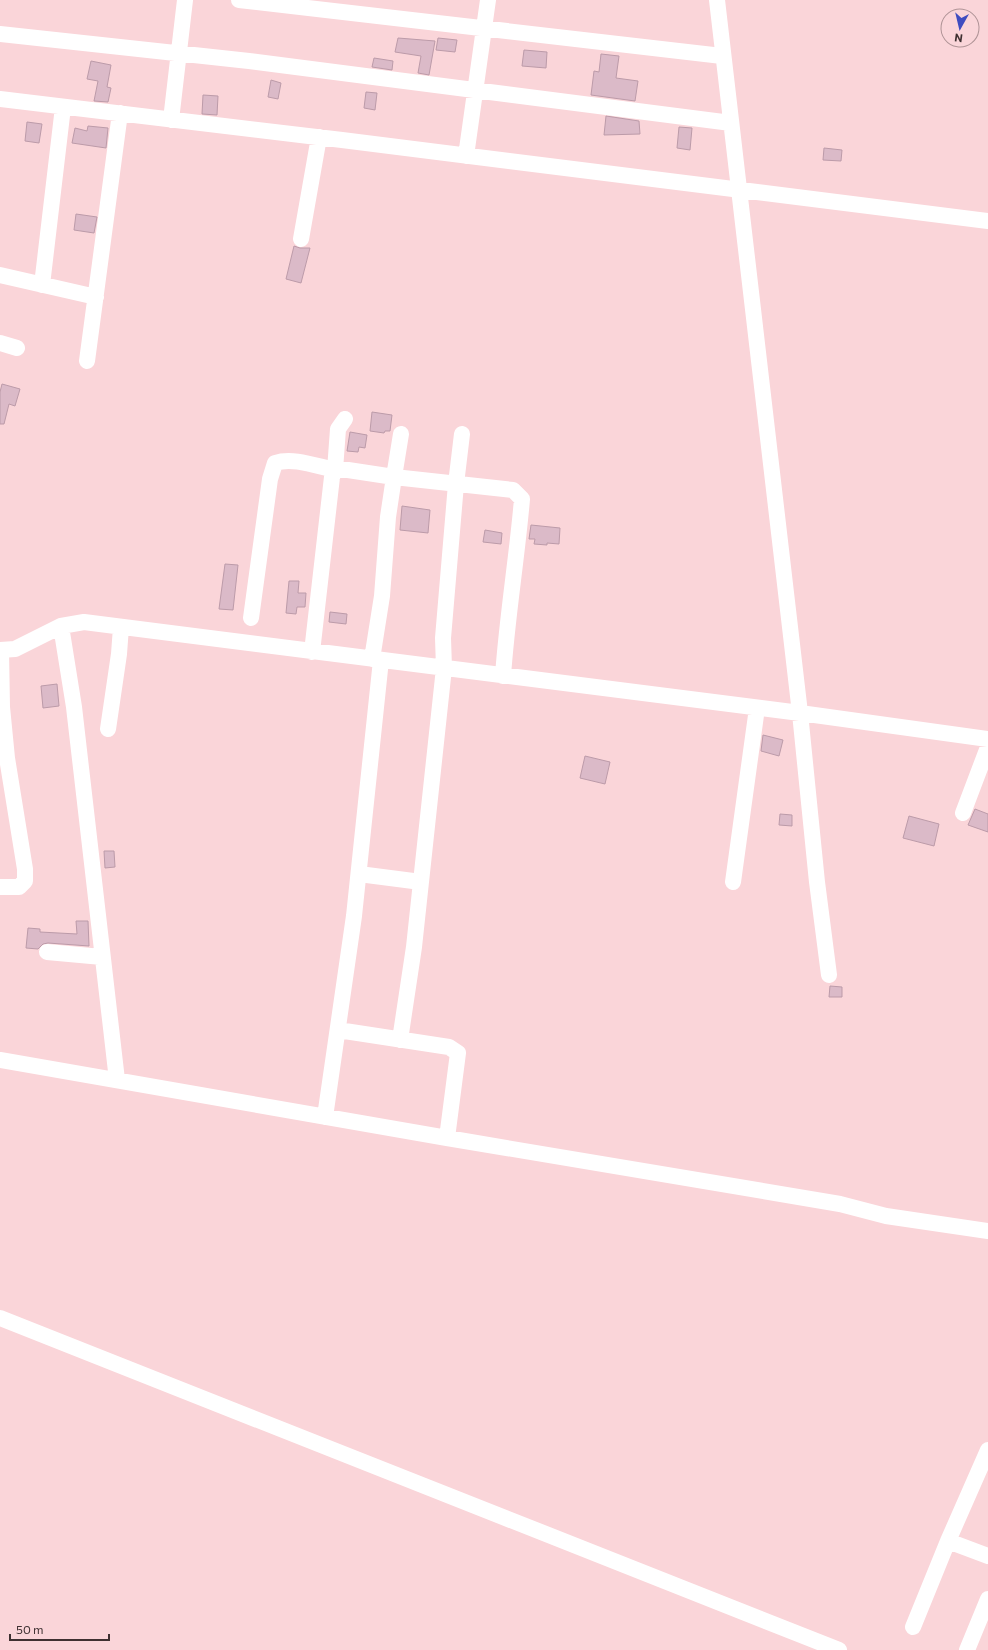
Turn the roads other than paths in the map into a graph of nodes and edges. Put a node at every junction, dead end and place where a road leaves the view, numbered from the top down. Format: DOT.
graph roads {
  1 [pos="185,0"];
  2 [pos="239,0"];
  3 [pos="488,0"];
  4 [pos="717,0"];
  5 [pos="484,29"];
  6 [pos="0,34"];
  7 [pos="178,54"];
  8 [pos="722,56"];
  9 [pos="476,90"];
  10 [pos="0,100"];
  11 [pos="63,107"];
  12 [pos="120,113"];
  13 [pos="171,120"];
  14 [pos="731,123"];
  15 [pos="319,137"];
  16 [pos="466,156"];
  17 [pos="739,189"];
  18 [pos="988,221"];
  19 [pos="301,239"];
  20 [pos="0,275"];
  21 [pos="42,285"];
  22 [pos="96,297"];
  23 [pos="0,343"];
  24 [pos="17,348"];
  25 [pos="87,361"];
  26 [pos="345,419"];
  27 [pos="402,434"];
  28 [pos="462,434"];
  29 [pos="335,470"];
  30 [pos="394,477"];
  31 [pos="456,484"];
  32 [pos="251,618"];
  33 [pos="61,626"];
  34 [pos="121,627"];
  35 [pos="0,650"];
  36 [pos="312,652"];
  37 [pos="377,660"];
  38 [pos="444,668"];
  39 [pos="503,676"];
  40 [pos="757,708"];
  41 [pos="800,713"];
  42 [pos="2,721"];
  43 [pos="108,729"];
  44 [pos="988,739"];
  45 [pos="988,747"];
  46 [pos="962,813"];
  47 [pos="359,874"];
  48 [pos="421,882"];
  49 [pos="733,882"];
  50 [pos="0,887"];
  51 [pos="47,952"];
  52 [pos="102,957"];
  53 [pos="829,975"];
  54 [pos="338,1030"];
  55 [pos="400,1040"];
  56 [pos="0,1060"];
  57 [pos="118,1080"];
  58 [pos="325,1117"];
  59 [pos="447,1138"];
  60 [pos="988,1231"];
  61 [pos="0,1318"];
  62 [pos="988,1450"];
  63 [pos="948,1541"];
  64 [pos="988,1556"];
  65 [pos="988,1599"];
  66 [pos="913,1627"];
  67 [pos="839,1650"];
  68 [pos="967,1650"];
  1 -- 7 [label="street"];
  2 -- 5 [label="street"];
  3 -- 5 [label="street"];
  4 -- 8 [label="street"];
  5 -- 8 [label="street"];
  5 -- 9 [label="street"];
  6 -- 7 [label="street"];
  7 -- 9 [label="street"];
  7 -- 13 [label="street"];
  8 -- 14 [label="street"];
  9 -- 14 [label="street"];
  9 -- 16 [label="street"];
  10 -- 11 [label="street"];
  11 -- 12 [label="street"];
  11 -- 21 [label="street"];
  12 -- 13 [label="street"];
  12 -- 22 [label="street"];
  13 -- 15 [label="street"];
  14 -- 17 [label="street"];
  15 -- 16 [label="street"];
  15 -- 19 [label="street"];
  16 -- 17 [label="street"];
  17 -- 18 [label="street"];
  17 -- 41 [label="street"];
  20 -- 21 [label="street"];
  21 -- 22 [label="street"];
  22 -- 25 [label="street"];
  23 -- 24 [label="street"];
  26 -- 29 [label="street"];
  27 -- 30 [label="street"];
  28 -- 31 [label="street"];
  29 -- 30 [label="street"];
  29 -- 32 [label="street"];
  29 -- 36 [label="street"];
  30 -- 31 [label="street"];
  30 -- 37 [label="street"];
  31 -- 38 [label="street"];
  31 -- 39 [label="street"];
  33 -- 34 [label="street"];
  33 -- 35 [label="street"];
  33 -- 52 [label="street"];
  34 -- 36 [label="street"];
  34 -- 43 [label="street"];
  35 -- 42 [label="street"];
  36 -- 37 [label="street"];
  37 -- 38 [label="street"];
  37 -- 47 [label="street"];
  38 -- 39 [label="street"];
  38 -- 48 [label="street"];
  39 -- 40 [label="street"];
  40 -- 41 [label="street"];
  40 -- 49 [label="street"];
  41 -- 44 [label="street"];
  41 -- 53 [label="street"];
  42 -- 50 [label="street"];
  45 -- 46 [label="street"];
  47 -- 48 [label="street"];
  47 -- 54 [label="street"];
  48 -- 55 [label="street"];
  51 -- 52 [label="street"];
  52 -- 57 [label="street"];
  54 -- 55 [label="street"];
  54 -- 58 [label="street"];
  55 -- 59 [label="street"];
  56 -- 57 [label="street"];
  57 -- 58 [label="street"];
  58 -- 59 [label="street"];
  59 -- 60 [label="street"];
  61 -- 67 [label="street"];
  62 -- 63 [label="street"];
  63 -- 64 [label="street"];
  63 -- 66 [label="street"];
  65 -- 68 [label="street"];
}
